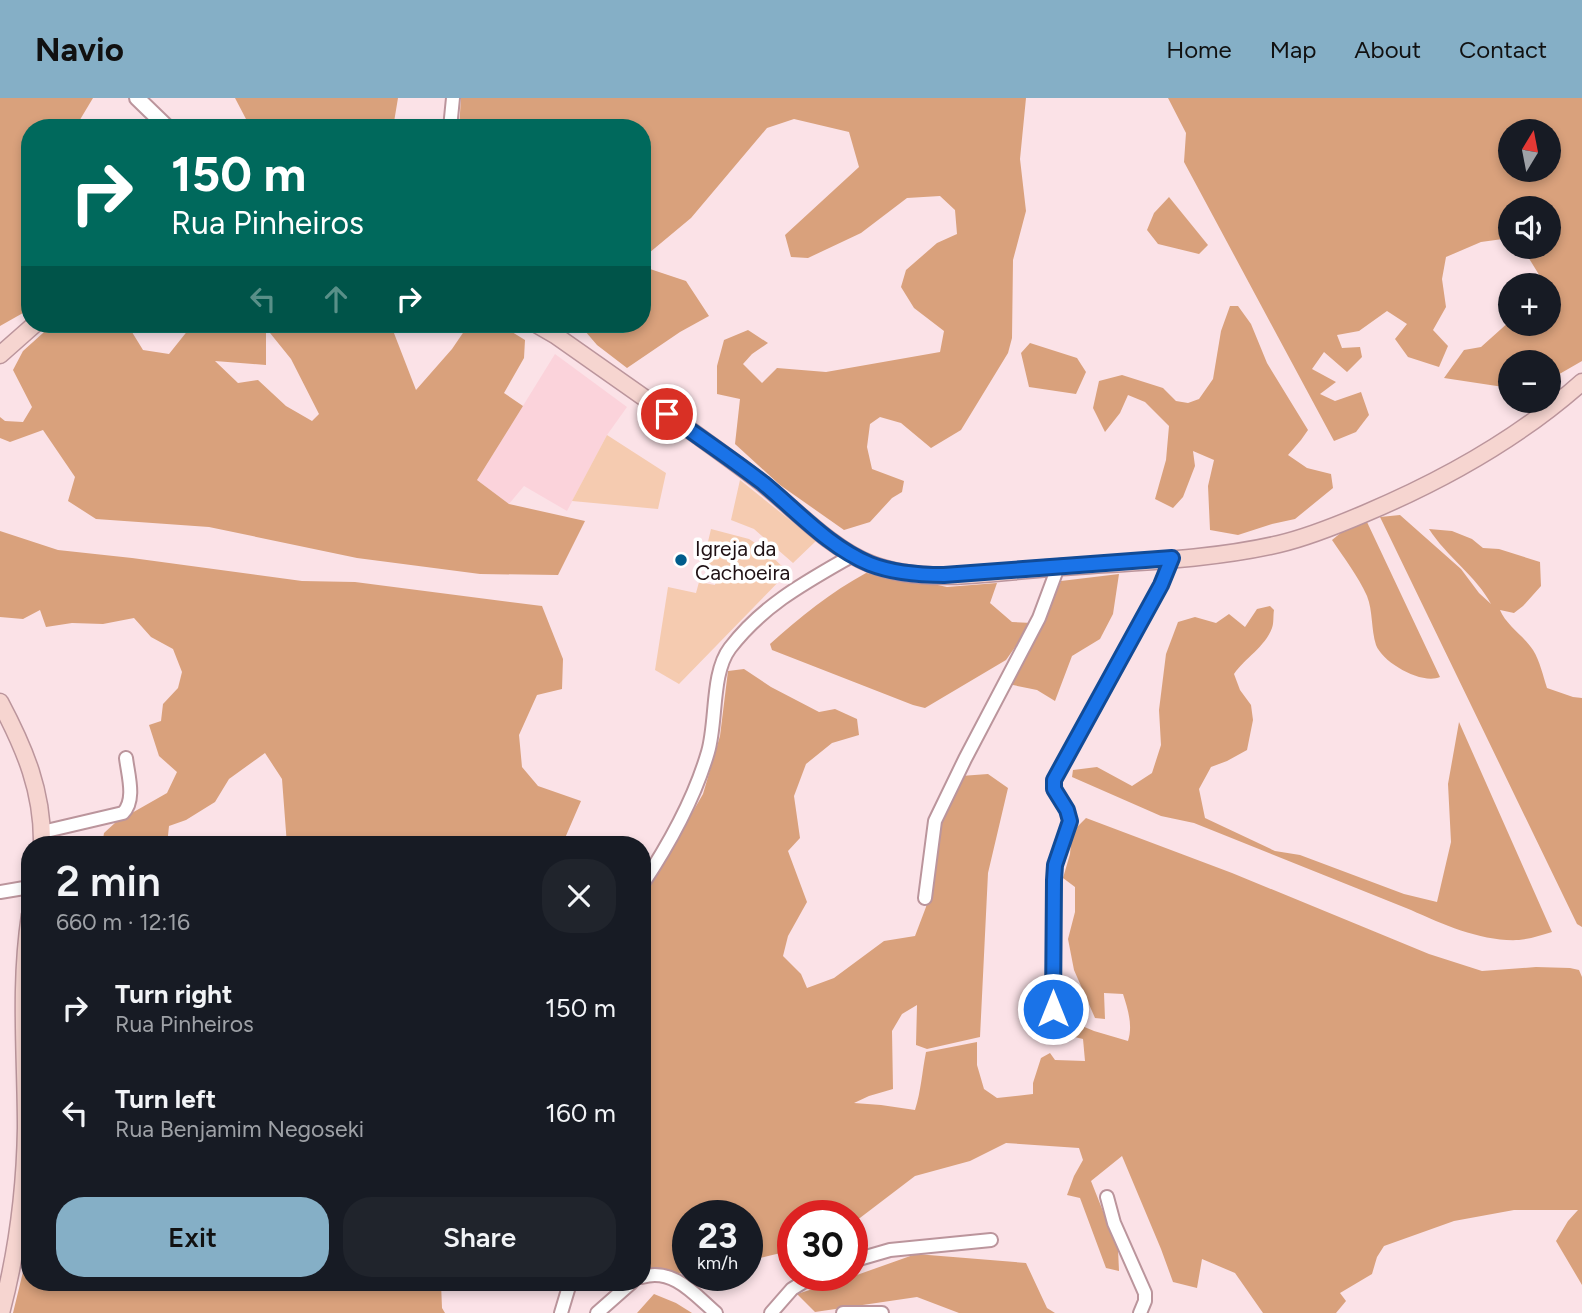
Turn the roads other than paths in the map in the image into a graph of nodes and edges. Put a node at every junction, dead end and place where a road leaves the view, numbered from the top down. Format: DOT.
graph roads {
  1 [pos="137,98"];
  2 [pos="453,98"];
  3 [pos="157,119"];
  4 [pos="451,119"];
  5 [pos="25,333"];
  6 [pos="552,333"];
  7 [pos="0,355"];
  8 [pos="1582,382"];
  9 [pos="853,555"];
  10 [pos="1172,558"];
  11 [pos="1058,567"];
  12 [pos="0,702"];
  13 [pos="126,758"];
  14 [pos="42,836"];
  15 [pos="51,836"];
  16 [pos="651,872"];
  17 [pos="21,888"];
  18 [pos="0,892"];
  19 [pos="925,898"];
  20 [pos="1053,1009"];
  21 [pos="21,1196"];
  22 [pos="1107,1197"];
  23 [pos="991,1240"];
  24 [pos="868,1256"];
  25 [pos="651,1274"];
  26 [pos="568,1291"];
  27 [pos="622,1291"];
  28 [pos="790,1291"];
  29 [pos="1,1313"];
  30 [pos="561,1313"];
  31 [pos="597,1313"];
  32 [pos="716,1313"];
  33 [pos="771,1313"];
  34 [pos="843,1313"];
  35 [pos="882,1313"];
  36 [pos="1140,1313"];
  1 -- 3 [label="street"];
  2 -- 4 [label="street"];
  5 -- 7 [label="main road"];
  6 -- 9 [label="main road"];
  8 -- 10 [label="main road"];
  9 -- 11 [label="main road"];
  9 -- 16 [label="street"];
  10 -- 11 [label="main road"];
  10 -- 20 [label="street"];
  11 -- 19 [label="street"];
  12 -- 14 [label="main road"];
  13 -- 15 [label="street"];
  17 -- 18 [label="street"];
  21 -- 29 [label="main road"];
  22 -- 36 [label="street"];
  23 -- 24 [label="street"];
  25 -- 32 [label="street"];
  26 -- 30 [label="street"];
  27 -- 31 [label="street"];
  28 -- 33 [label="street"];
  34 -- 35 [label="street"];
}
